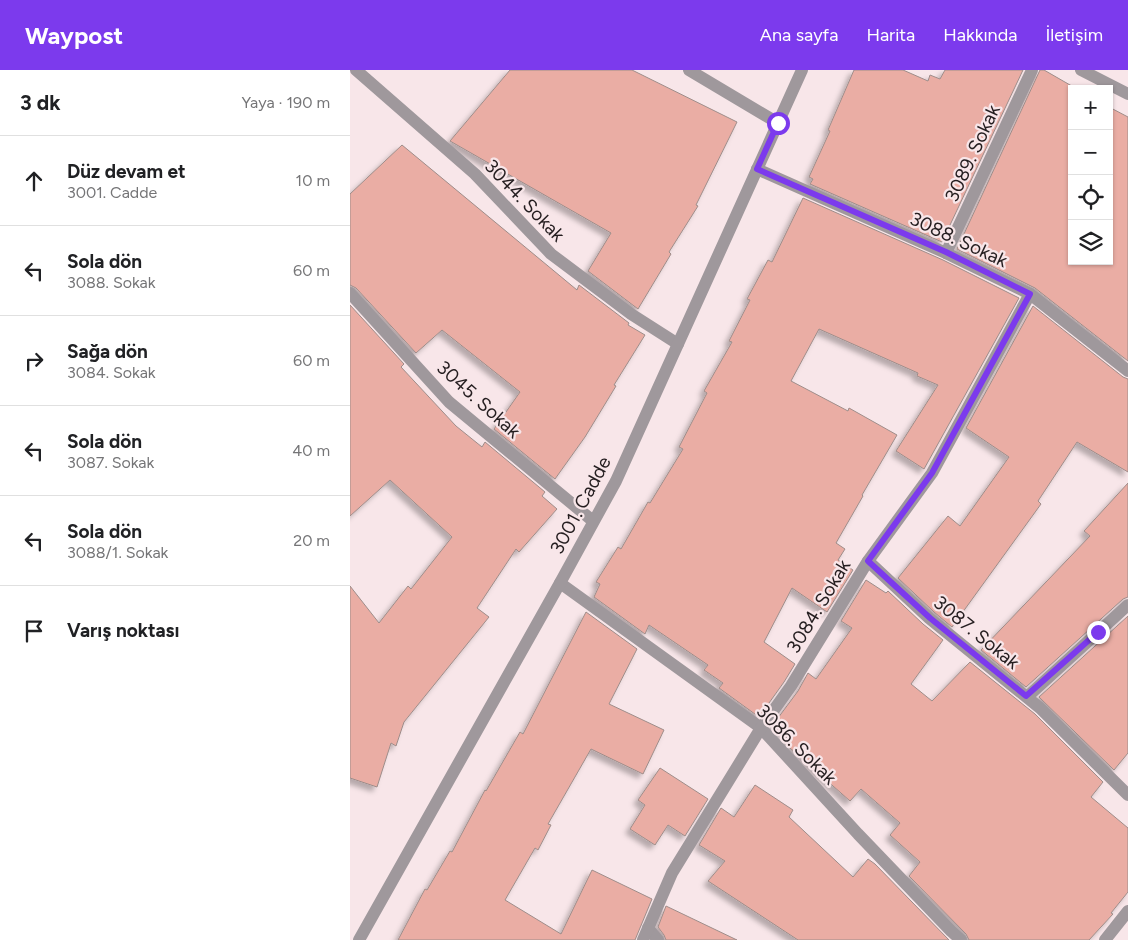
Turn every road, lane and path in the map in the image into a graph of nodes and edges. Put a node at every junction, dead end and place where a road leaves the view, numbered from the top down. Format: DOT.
graph roads {
  1 [pos="356,70"];
  2 [pos="689,70"];
  3 [pos="802,70"];
  4 [pos="1032,70"];
  5 [pos="1080,70"];
  6 [pos="1128,94"];
  7 [pos="778,123"];
  8 [pos="757,169"];
  9 [pos="946,252"];
  10 [pos="350,293"];
  11 [pos="1030,294"];
  12 [pos="678,344"];
  13 [pos="1128,372"];
  14 [pos="593,522"];
  15 [pos="868,561"];
  16 [pos="560,583"];
  17 [pos="1128,605"];
  18 [pos="1026,696"];
  19 [pos="761,728"];
  20 [pos="1128,794"];
  21 [pos="1128,911"];
  22 [pos="646,934"];
  23 [pos="359,940"];
  24 [pos="658,940"];
  25 [pos="961,940"];
  26 [pos="1105,940"];
  1 -- 12 [label="street, 3044. Sokak"];
  2 -- 7 [label="street"];
  3 -- 7 [label="street, 3001. Cadde"];
  4 -- 9 [label="street, 3089. Sokak"];
  5 -- 6 [label="street"];
  7 -- 8 [label="street, 3001. Cadde"];
  8 -- 9 [label="street, 3088. Sokak"];
  8 -- 12 [label="street, 3001. Cadde"];
  9 -- 11 [label="street, 3088. Sokak"];
  10 -- 14 [label="street, 3045. Sokak"];
  11 -- 13 [label="street, 3088. Sokak"];
  11 -- 15 [label="street, 3084. Sokak"];
  12 -- 14 [label="street, 3001. Cadde"];
  14 -- 16 [label="street, 3001. Cadde"];
  15 -- 18 [label="street, 3087. Sokak"];
  15 -- 19 [label="street, 3084. Sokak"];
  16 -- 19 [label="street, 3086. Sokak"];
  16 -- 23 [label="street, 3001. Cadde"];
  17 -- 18 [label="street"];
  18 -- 20 [label="street, 3087. Sokak"];
  19 -- 22 [label="street, 3084. Sokak"];
  19 -- 25 [label="street, 3086. Sokak"];
  21 -- 26 [label="street"];
  22 -- 24 [label="street"];
}
